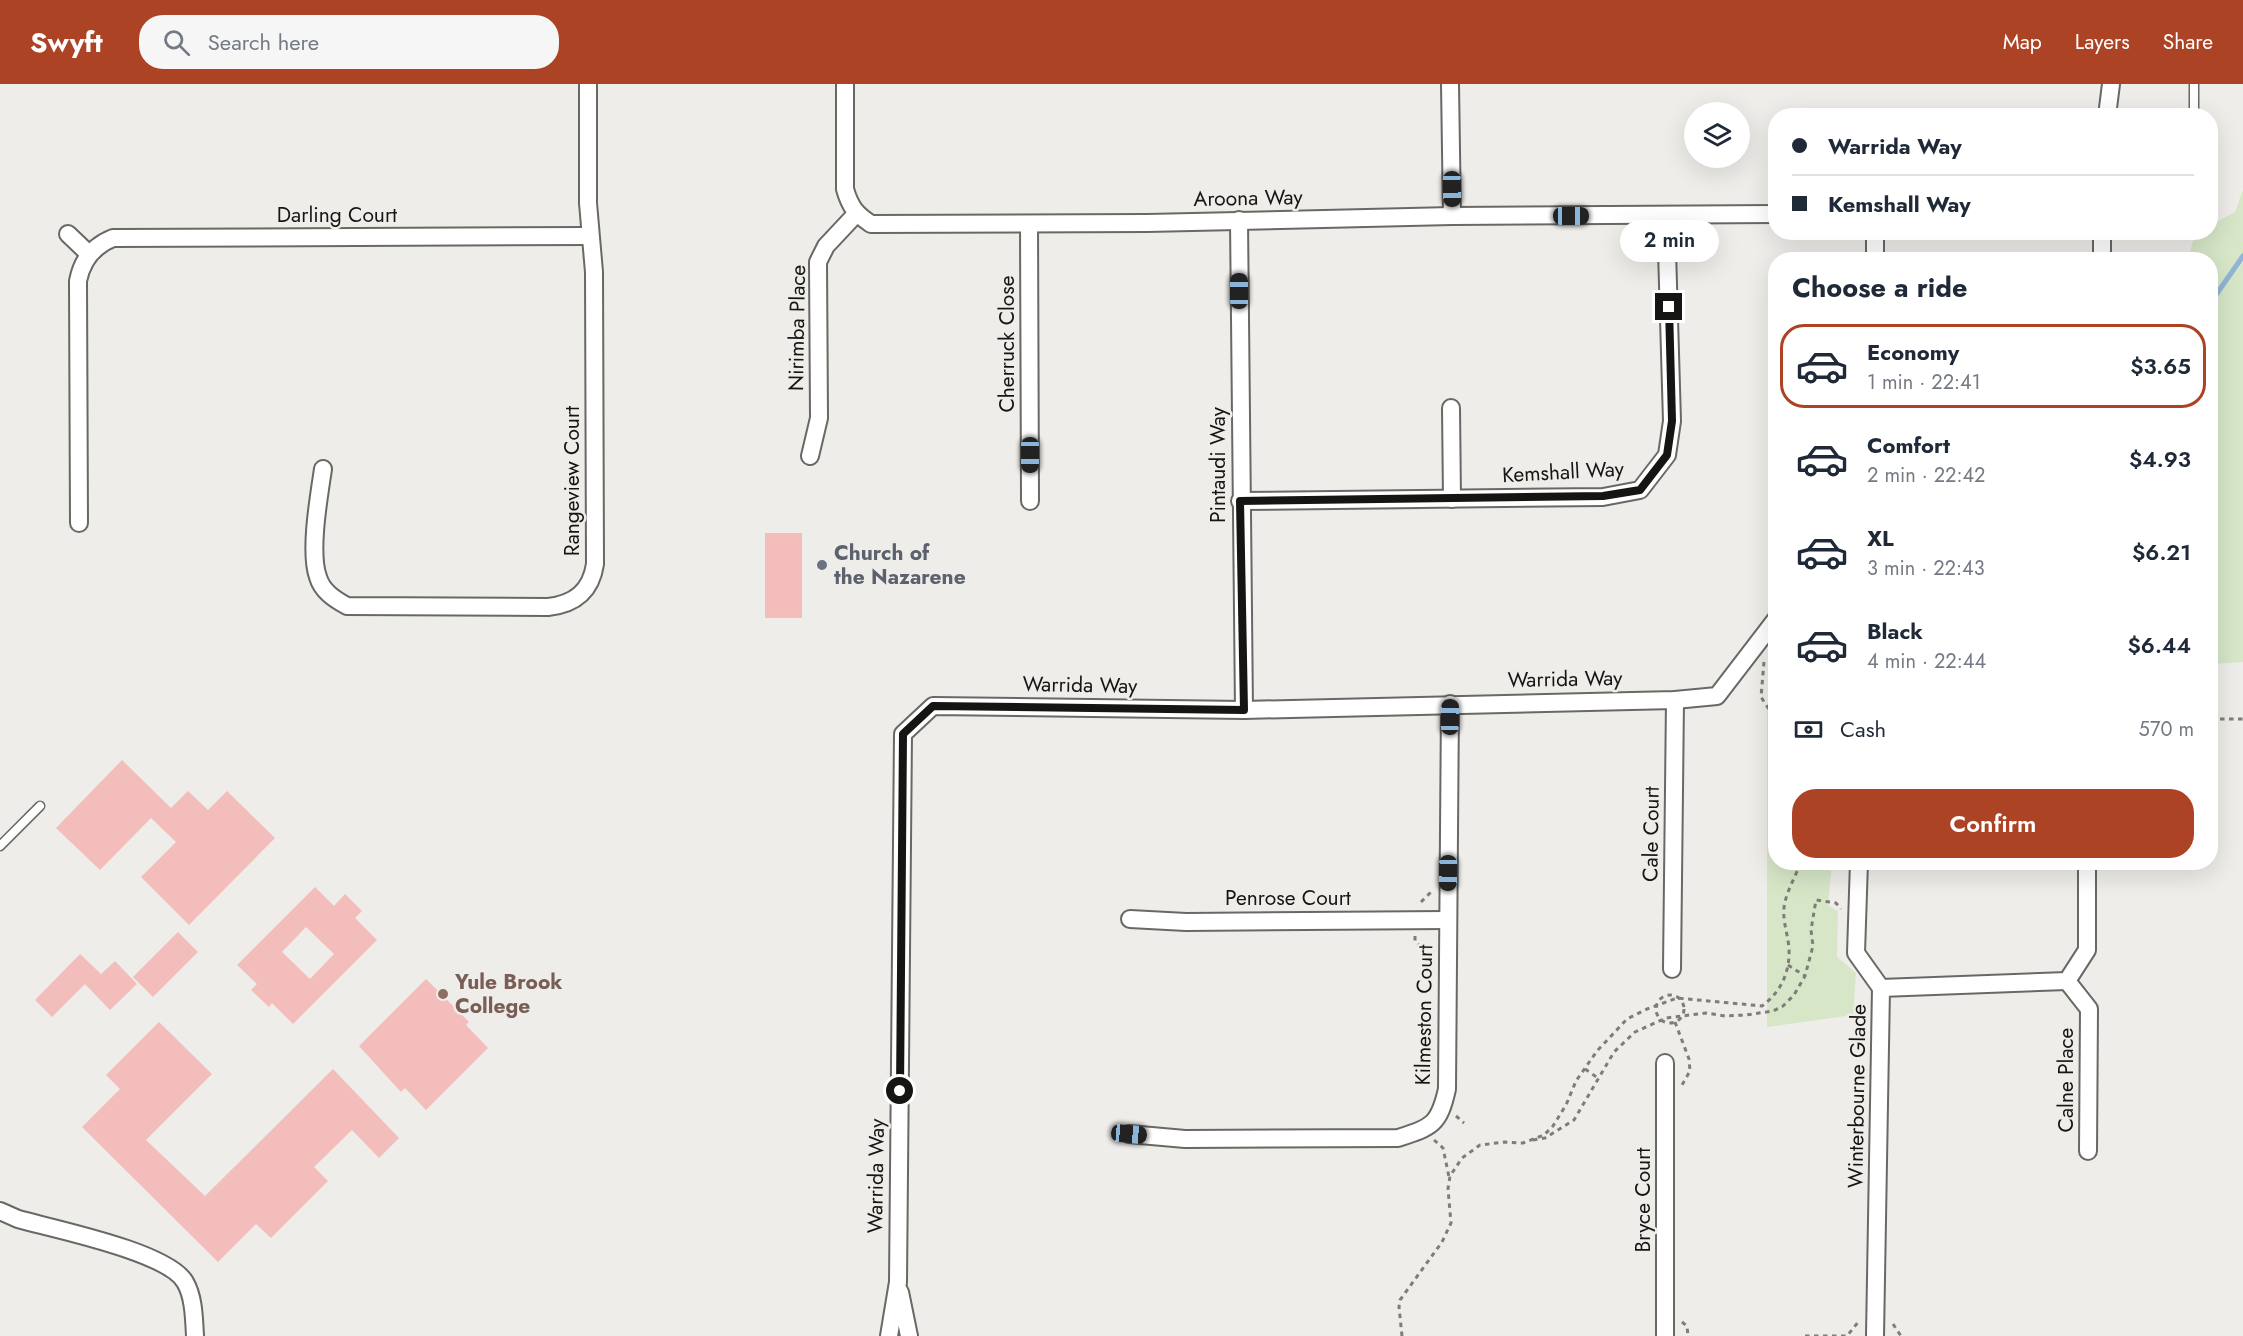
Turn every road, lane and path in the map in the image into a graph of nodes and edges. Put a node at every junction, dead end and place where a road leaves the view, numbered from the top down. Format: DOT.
graph roads {
  1 [pos="588,84"];
  2 [pos="845,84"];
  3 [pos="1450,84"];
  4 [pos="2111,84"];
  5 [pos="2194,84"];
  6 [pos="2108,108"];
  7 [pos="2194,108"];
  8 [pos="856,214"];
  9 [pos="1768,214"];
  10 [pos="1452,216"];
  11 [pos="1666,216"];
  12 [pos="1239,220"];
  13 [pos="1029,224"];
  14 [pos="68,234"];
  15 [pos="590,236"];
  16 [pos="89,254"];
  17 [pos="1451,408"];
  18 [pos="810,456"];
  19 [pos="323,469"];
  20 [pos="1452,499"];
  21 [pos="1030,501"];
  22 [pos="1240,501"];
  23 [pos="79,523"];
  24 [pos="1768,630"];
  25 [pos="1765,656"];
  26 [pos="1675,700"];
  27 [pos="1450,704"];
  28 [pos="1768,708"];
  29 [pos="1244,710"];
  30 [pos="2218,719"];
  31 [pos="2243,719"];
  32 [pos="40,806"];
  33 [pos="0,846"];
  34 [pos="1798,870"];
  35 [pos="1859,870"];
  36 [pos="2087,870"];
  37 [pos="1130,919"];
  38 [pos="1843,919"];
  39 [pos="1447,920"];
  40 [pos="1788,965"];
  41 [pos="1672,969"];
  42 [pos="1805,976"];
  43 [pos="2067,981"];
  44 [pos="1881,988"];
  45 [pos="1680,998"];
  46 [pos="1657,1005"];
  47 [pos="1683,1016"];
  48 [pos="1662,1020"];
  49 [pos="1665,1063"];
  50 [pos="1585,1069"];
  51 [pos="1599,1078"];
  52 [pos="1424,1130"];
  53 [pos="1129,1134"];
  54 [pos="1523,1143"];
  55 [pos="2088,1151"];
  56 [pos="1450,1179"];
  57 [pos="0,1211"];
  58 [pos="898,1282"];
  59 [pos="1865,1320"];
  60 [pos="1888,1323"];
  61 [pos="195,1336"];
  62 [pos="889,1336"];
  63 [pos="909,1336"];
  64 [pos="1402,1336"];
  65 [pos="1665,1336"];
  66 [pos="1804,1336"];
  67 [pos="1875,1336"];
  68 [pos="1900,1336"];
  1 -- 15 [label="street, Rangeview Court"];
  2 -- 8 [label="street"];
  3 -- 10 [label="street"];
  4 -- 6 [label="street"];
  5 -- 7 [label="lane"];
  8 -- 13 [label="street, Aroona Way"];
  8 -- 18 [label="street, Nirimba Place"];
  9 -- 11 [label="street, Aroona Way"];
  10 -- 11 [label="street, Aroona Way"];
  10 -- 12 [label="street, Aroona Way"];
  11 -- 20 [label="street, Kemshall Way"];
  12 -- 13 [label="street, Aroona Way"];
  12 -- 22 [label="street, Pintaudi Way"];
  13 -- 21 [label="street, Cherruck Close"];
  14 -- 16 [label="street"];
  15 -- 16 [label="street, Darling Court"];
  15 -- 19 [label="street, Rangeview Court"];
  16 -- 23 [label="street"];
  17 -- 20 [label="street"];
  20 -- 22 [label="street, Kemshall Way"];
  22 -- 29 [label="street, Pintaudi Way"];
  24 -- 26 [label="street, Warrida Way"];
  25 -- 28 [label="path"];
  26 -- 27 [label="street, Warrida Way"];
  26 -- 41 [label="street, Cale Court"];
  27 -- 29 [label="street, Warrida Way"];
  27 -- 39 [label="street, Kilmeston Court"];
  29 -- 58 [label="street, Warrida Way"];
  30 -- 31 [label="path"];
  32 -- 33 [label="lane"];
  34 -- 40 [label="path"];
  35 -- 44 [label="street"];
  36 -- 43 [label="street"];
  37 -- 39 [label="street, Penrose Court"];
  38 -- 42 [label="path"];
  39 -- 52 [label="street, Kilmeston Court"];
  40 -- 42 [label="path"];
  40 -- 45 [label="path"];
  42 -- 47 [label="path"];
  43 -- 44 [label="street, Winterbourne Glade"];
  43 -- 55 [label="street, Calne Place"];
  44 -- 67 [label="street, Winterbourne Glade"];
  45 -- 46 [label="path"];
  45 -- 47 [label="path"];
  46 -- 48 [label="path"];
  46 -- 50 [label="path"];
  47 -- 48 [label="path"];
  48 -- 51 [label="path"];
  49 -- 65 [label="street, Bryce Court"];
  50 -- 51 [label="path"];
  50 -- 54 [label="path"];
  51 -- 54 [label="path"];
  52 -- 53 [label="street"];
  52 -- 56 [label="path"];
  54 -- 56 [label="path"];
  56 -- 64 [label="path"];
  57 -- 61 [label="street"];
  58 -- 62 [label="street, Warrida Way"];
  58 -- 63 [label="street, Warrida Way"];
  59 -- 66 [label="path"];
  60 -- 68 [label="path"];
}
